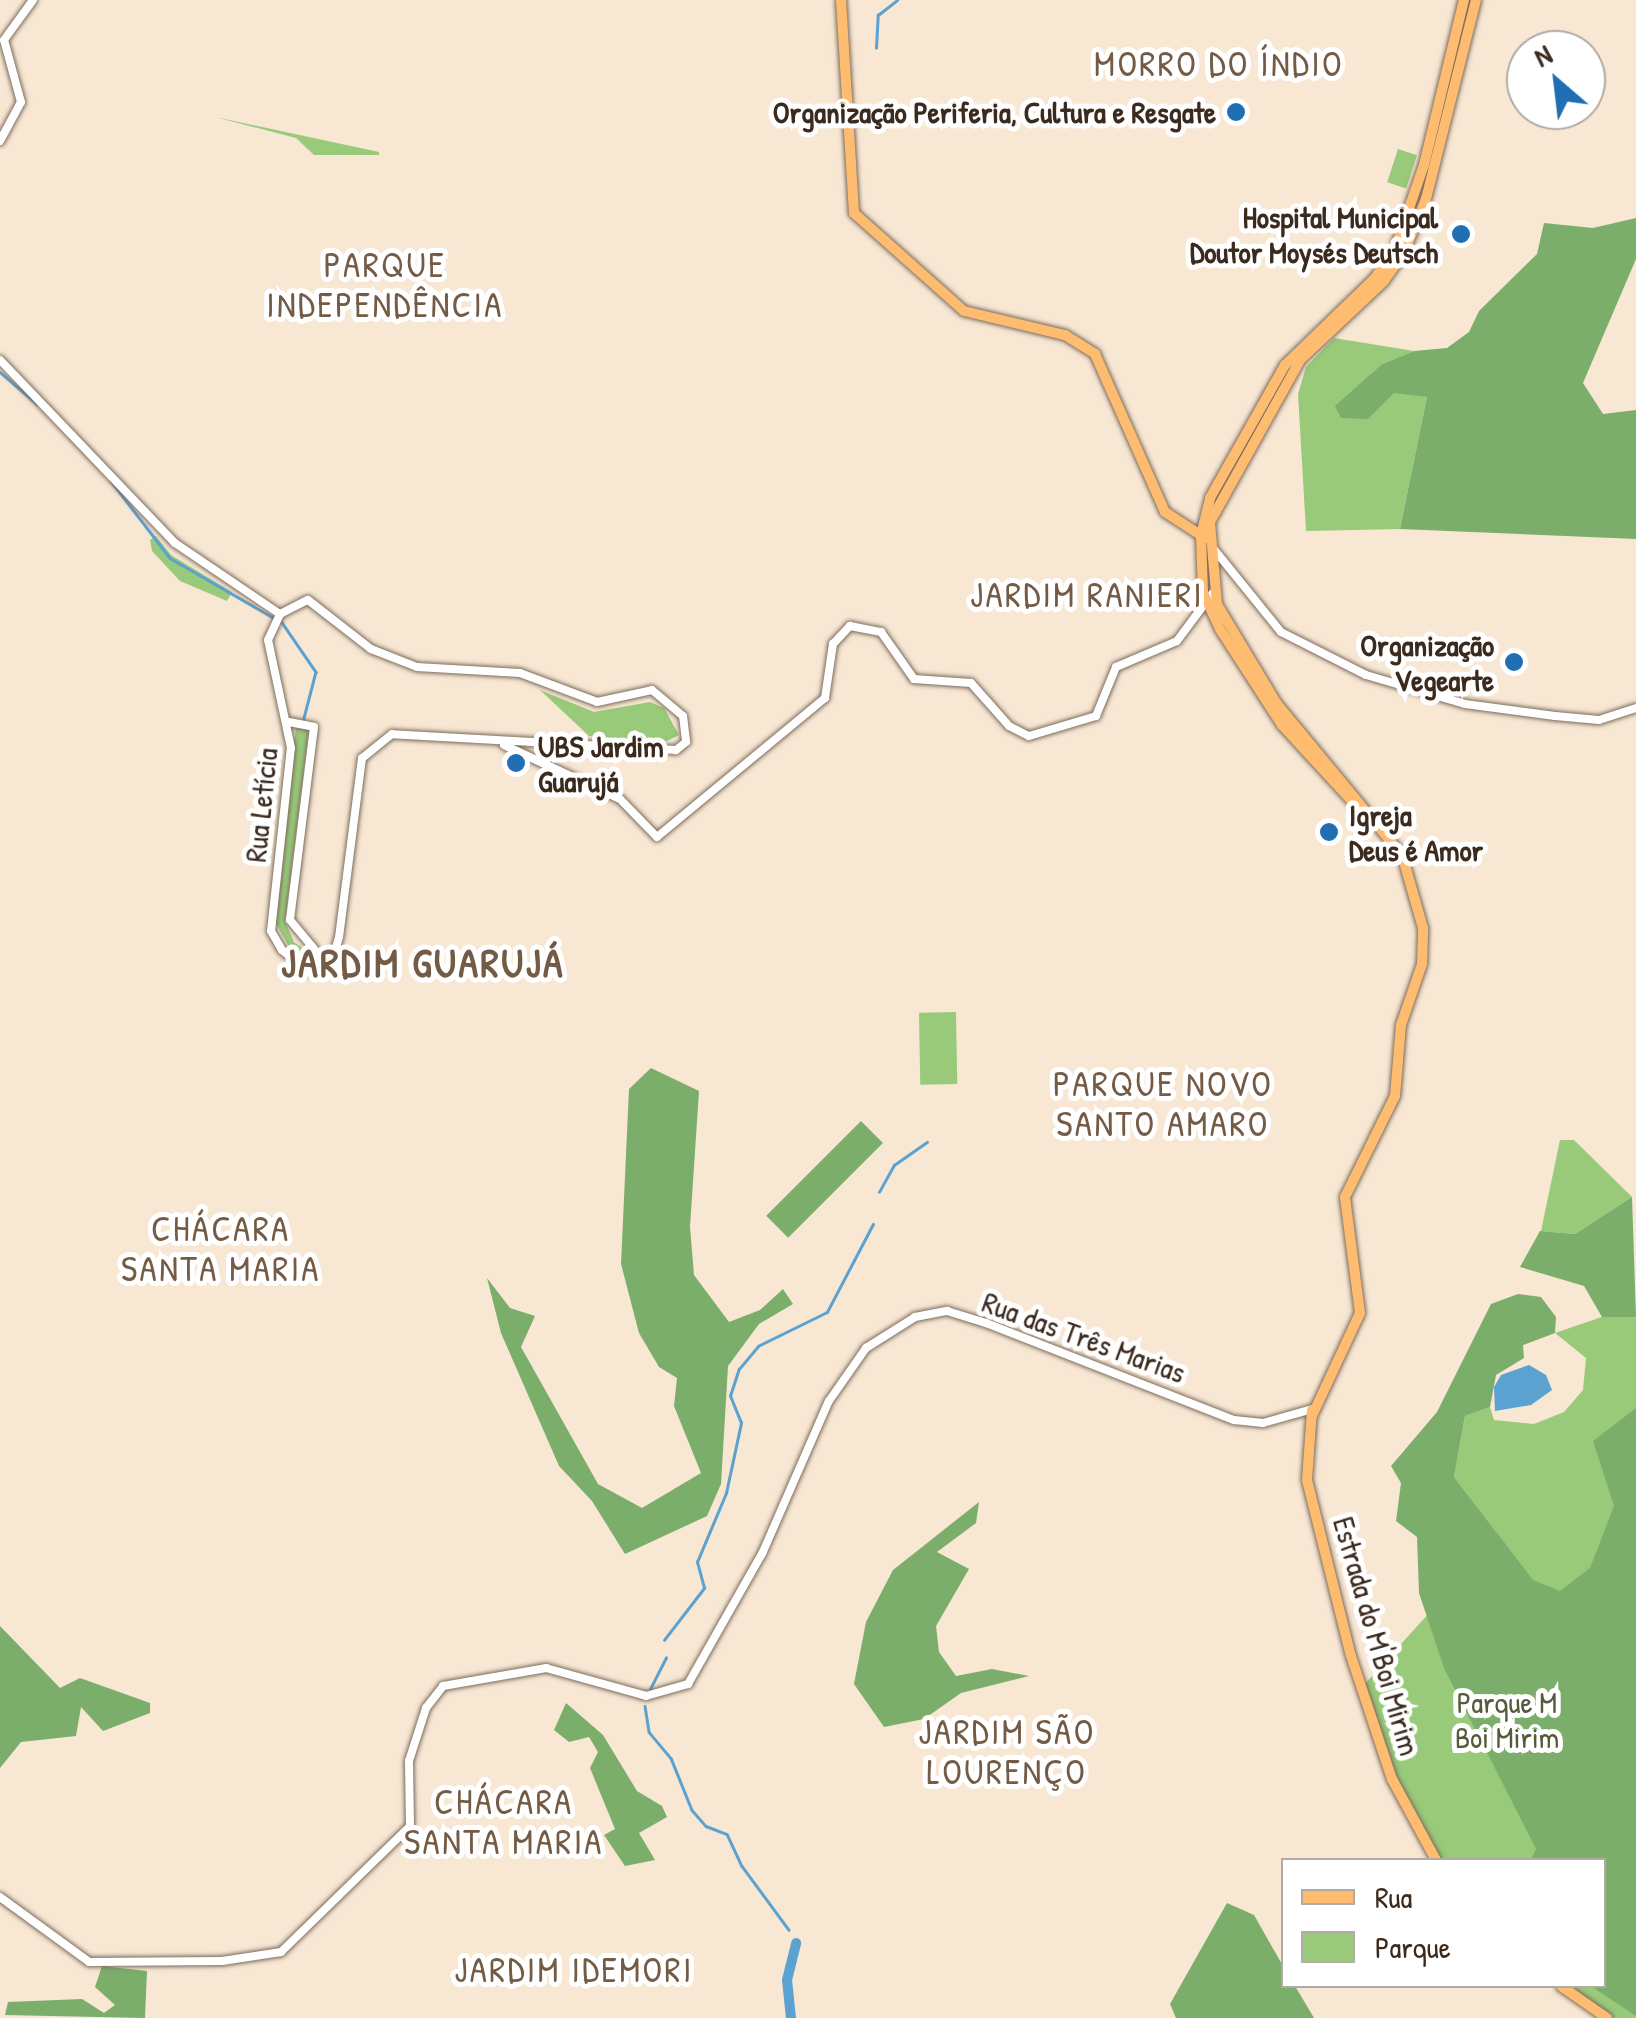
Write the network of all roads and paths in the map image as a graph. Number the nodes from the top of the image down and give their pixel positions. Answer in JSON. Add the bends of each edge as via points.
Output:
{"nodes":[{"id":1,"x":33,"y":0,"type":"edge"},
{"id":2,"x":841,"y":0,"type":"edge"},
{"id":3,"x":1464,"y":0,"type":"edge"},
{"id":4,"x":1476,"y":0,"type":"edge"},
{"id":5,"x":1437,"y":134,"type":"junction"},
{"id":6,"x":0,"y":140,"type":"edge"},
{"id":7,"x":1416,"y":192,"type":"junction"},
{"id":8,"x":1422,"y":208,"type":"junction"},
{"id":9,"x":0,"y":360,"type":"edge"},
{"id":10,"x":1201,"y":535,"type":"junction"},
{"id":11,"x":1210,"y":545,"type":"junction"},
{"id":12,"x":1208,"y":596,"type":"junction"},
{"id":13,"x":280,"y":614,"type":"junction"},
{"id":14,"x":1636,"y":708,"type":"edge"},
{"id":15,"x":289,"y":722,"type":"junction"},
{"id":16,"x":523,"y":749,"type":"junction"},
{"id":17,"x":330,"y":968,"type":"junction"},
{"id":18,"x":1312,"y":1413,"type":"junction"},
{"id":19,"x":1435,"y":1858,"type":"edge"},
{"id":20,"x":0,"y":1897,"type":"edge"},
{"id":21,"x":1564,"y":1988,"type":"edge"},
{"id":22,"x":1607,"y":2018,"type":"edge"}],
"edges":[{"from":1,"to":6,"type":"street","via":[[4,40],[21,102]]},
{"from":2,"to":10,"type":"main road","via":[[852,209],[964,311],[1065,335],[1095,354],[1165,512]]},
{"from":3,"to":5,"type":"main road","name":"Estrada do M'Boi Mirim"},
{"from":4,"to":5,"type":"main road","name":"Estrada do M'Boi Mirim"},
{"from":5,"to":7,"type":"main road","name":"Estrada do M'Boi Mirim"},
{"from":5,"to":8,"type":"main road","name":"Estrada do M'Boi Mirim"},
{"from":7,"to":8,"type":"main road","via":[[1415,204]]},
{"from":7,"to":10,"type":"main road","name":"Estrada do M'Boi Mirim","via":[[1384,268],[1286,366],[1210,498]]},
{"from":8,"to":11,"type":"main road","name":"Estrada do M'Boi Mirim","via":[[1391,272],[1293,370],[1212,514]]},
{"from":9,"to":13,"type":"street","via":[[174,543]]},
{"from":10,"to":11,"type":"main road"},
{"from":10,"to":12,"type":"main road","name":"Estrada do M'Boi Mirim"},
{"from":11,"to":12,"type":"main road","name":"Estrada do M'Boi Mirim"},
{"from":11,"to":14,"type":"street","via":[[1281,632],[1366,675],[1465,704],[1555,716],[1599,720]]},
{"from":12,"to":16,"type":"street","via":[[1172,644],[1116,668],[1096,716],[1029,736],[1009,726],[971,683],[914,678],[881,632],[850,626],[832,644],[825,698],[658,837],[620,799]]},
{"from":12,"to":18,"type":"main road","name":"Estrada do M'Boi Mirim","via":[[1277,704],[1402,855],[1424,946],[1401,1025],[1395,1096],[1344,1197],[1362,1298]]},
{"from":13,"to":15,"type":"street","name":"Rua Letícia","via":[[268,640]]},
{"from":13,"to":16,"type":"street","via":[[308,600],[371,649],[417,667],[520,673],[597,702],[652,690],[686,722],[686,742],[676,750]]},
{"from":15,"to":17,"type":"street","via":[[314,727],[289,910],[298,936]]},
{"from":15,"to":17,"type":"street","name":"Rua Letícia","via":[[292,748],[270,918],[274,942],[310,976]]},
{"from":16,"to":17,"type":"street","via":[[392,734],[362,758]]},
{"from":18,"to":19,"type":"main road","name":"Estrada do M'Boi Mirim","via":[[1307,1480],[1351,1656],[1392,1779]]},
{"from":18,"to":20,"type":"street","name":"Rua das Três Marias","via":[[1234,1420],[986,1323],[947,1311],[915,1317],[866,1348],[829,1401],[762,1554],[688,1684],[646,1696],[546,1668],[436,1691],[409,1761],[410,1826],[308,1930],[272,1957],[90,1962]]},
{"from":21,"to":22,"type":"main road"}]}
